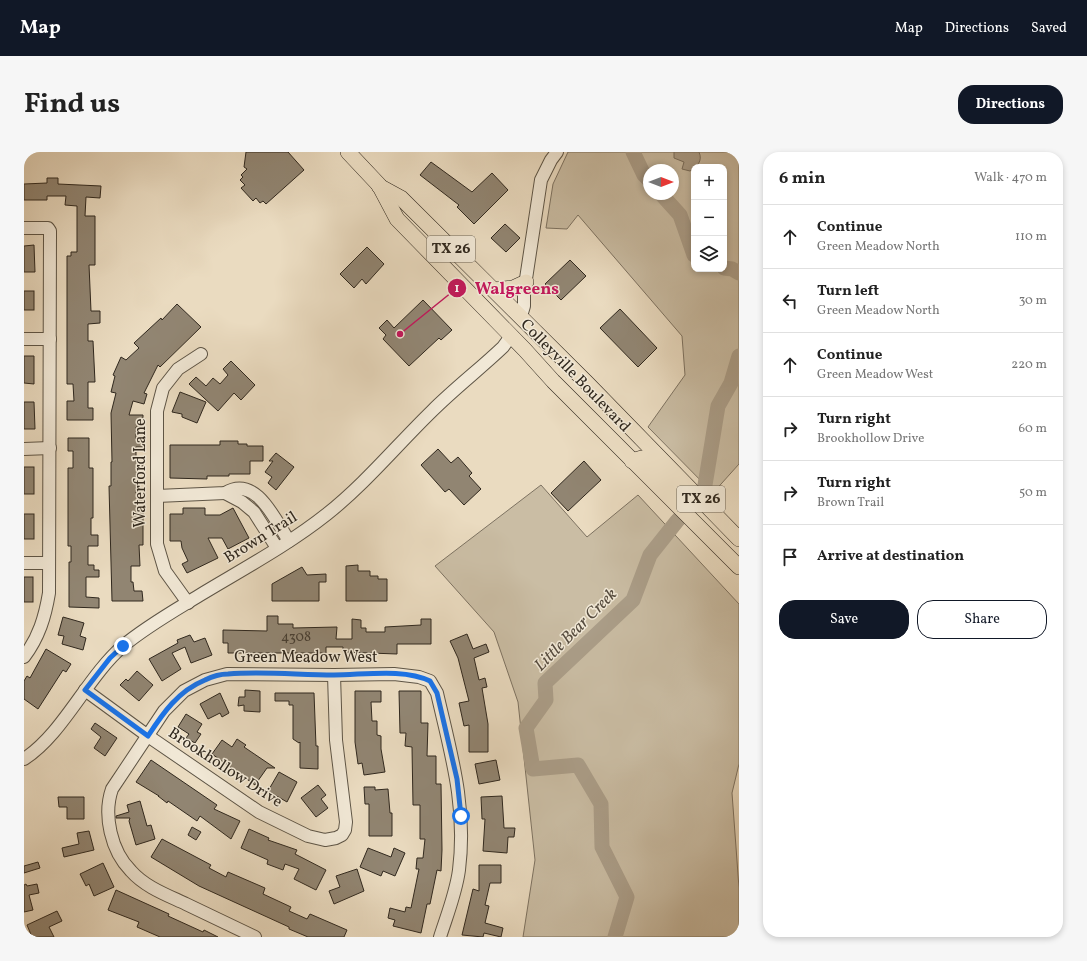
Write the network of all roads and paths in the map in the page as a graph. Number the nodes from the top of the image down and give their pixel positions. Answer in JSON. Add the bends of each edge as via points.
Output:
{"nodes":[{"id":1,"x":348,"y":152,"type":"edge"},
{"id":2,"x":557,"y":152,"type":"edge"},
{"id":3,"x":379,"y":186,"type":"junction"},
{"id":4,"x":24,"y":228,"type":"edge"},
{"id":5,"x":455,"y":252,"type":"junction"},
{"id":6,"x":442,"y":266,"type":"junction"},
{"id":7,"x":526,"y":282,"type":"junction"},
{"id":8,"x":494,"y":290,"type":"junction"},
{"id":9,"x":521,"y":316,"type":"junction"},
{"id":10,"x":511,"y":336,"type":"junction"},
{"id":11,"x":24,"y":339,"type":"edge"},
{"id":12,"x":50,"y":339,"type":"junction"},
{"id":13,"x":201,"y":354,"type":"dead end"},
{"id":14,"x":50,"y":448,"type":"junction"},
{"id":15,"x":24,"y":449,"type":"edge"},
{"id":16,"x":655,"y":467,"type":"junction"},
{"id":17,"x":225,"y":493,"type":"junction"},
{"id":18,"x":157,"y":496,"type":"junction"},
{"id":19,"x":289,"y":541,"type":"junction"},
{"id":20,"x":738,"y":544,"type":"edge"},
{"id":21,"x":276,"y":548,"type":"junction"},
{"id":22,"x":24,"y":563,"type":"edge"},
{"id":23,"x":49,"y":563,"type":"junction"},
{"id":24,"x":739,"y":567,"type":"edge"},
{"id":25,"x":188,"y":603,"type":"junction"},
{"id":26,"x":24,"y":657,"type":"edge"},
{"id":27,"x":334,"y":675,"type":"junction"},
{"id":28,"x":85,"y":690,"type":"junction"},
{"id":29,"x":148,"y":736,"type":"junction"},
{"id":30,"x":24,"y":759,"type":"edge"},
{"id":31,"x":254,"y":937,"type":"edge"},
{"id":32,"x":440,"y":937,"type":"edge"}],
"edges":[{"from":1,"to":3,"type":"main road","name":"Colleyville Boulevard","number":"TX 26"},
{"from":2,"to":7,"type":"street","via":[[541,180]]},
{"from":3,"to":5,"type":"main road","name":"Colleyville Boulevard","number":"TX 26","via":[[401,198]]},
{"from":3,"to":6,"type":"main road","name":"Colleyville Boulevard","number":"TX 26","via":[[397,219]]},
{"from":4,"to":12,"type":"street","via":[[46,228],[50,231]]},
{"from":5,"to":6,"type":"main road"},
{"from":5,"to":8,"type":"main road","name":"Colleyville Boulevard","number":"TX 26"},
{"from":6,"to":10,"type":"main road","name":"Colleyville Boulevard","number":"TX 26"},
{"from":7,"to":8,"type":"main road","via":[[513,288]]},
{"from":7,"to":9,"type":"street"},
{"from":8,"to":9,"type":"main road","name":"Colleyville Boulevard","number":"TX 26"},
{"from":9,"to":10,"type":"main road"},
{"from":9,"to":16,"type":"main road","name":"Colleyville Boulevard","number":"TX 26"},
{"from":10,"to":16,"type":"main road","name":"Colleyville Boulevard","number":"TX 26","via":[[632,460]]},
{"from":10,"to":19,"type":"street","name":"Brown Trail","via":[[503,347],[433,410],[348,496],[328,514]]},
{"from":11,"to":12,"type":"street"},
{"from":12,"to":14,"type":"street"},
{"from":13,"to":18,"type":"street","name":"Waterford Lane","via":[[178,369],[163,388],[156,412]]},
{"from":14,"to":15,"type":"street"},
{"from":14,"to":23,"type":"street"},
{"from":16,"to":20,"type":"main road","name":"Colleyville Boulevard","number":"TX 26"},
{"from":16,"to":24,"type":"main road","name":"Colleyville Boulevard","number":"TX 26","via":[[721,550]]},
{"from":17,"to":18,"type":"street"},
{"from":17,"to":19,"type":"street","via":[[233,488],[253,492],[266,505]]},
{"from":17,"to":21,"type":"street","via":[[254,512]]},
{"from":18,"to":25,"type":"street","name":"Waterford Lane","via":[[157,544],[165,571]]},
{"from":19,"to":21,"type":"street","name":"Brown Trail"},
{"from":21,"to":25,"type":"street","name":"Brown Trail"},
{"from":22,"to":23,"type":"street"},
{"from":23,"to":26,"type":"street","via":[[49,593],[44,618]]},
{"from":25,"to":28,"type":"street","name":"Brown Trail","via":[[123,646]]},
{"from":27,"to":29,"type":"street","name":"Green Meadow West","via":[[227,674],[205,680],[179,696],[164,711]]},
{"from":27,"to":29,"type":"street","name":"Brookhollow Drive","via":[[336,740],[346,811],[345,830],[336,838],[325,840],[308,836],[258,812]]},
{"from":27,"to":32,"type":"street","name":"Green Meadow West","via":[[394,674],[419,677],[430,681],[437,693],[457,779],[461,816],[459,865],[453,896]]},
{"from":28,"to":29,"type":"street","name":"Brookhollow Drive"},
{"from":28,"to":30,"type":"street","name":"Brown Trail","via":[[40,745]]},
{"from":29,"to":31,"type":"street","name":"Green Meadow West","via":[[112,789],[110,797],[110,826],[121,858],[131,872],[158,891]]}]}
